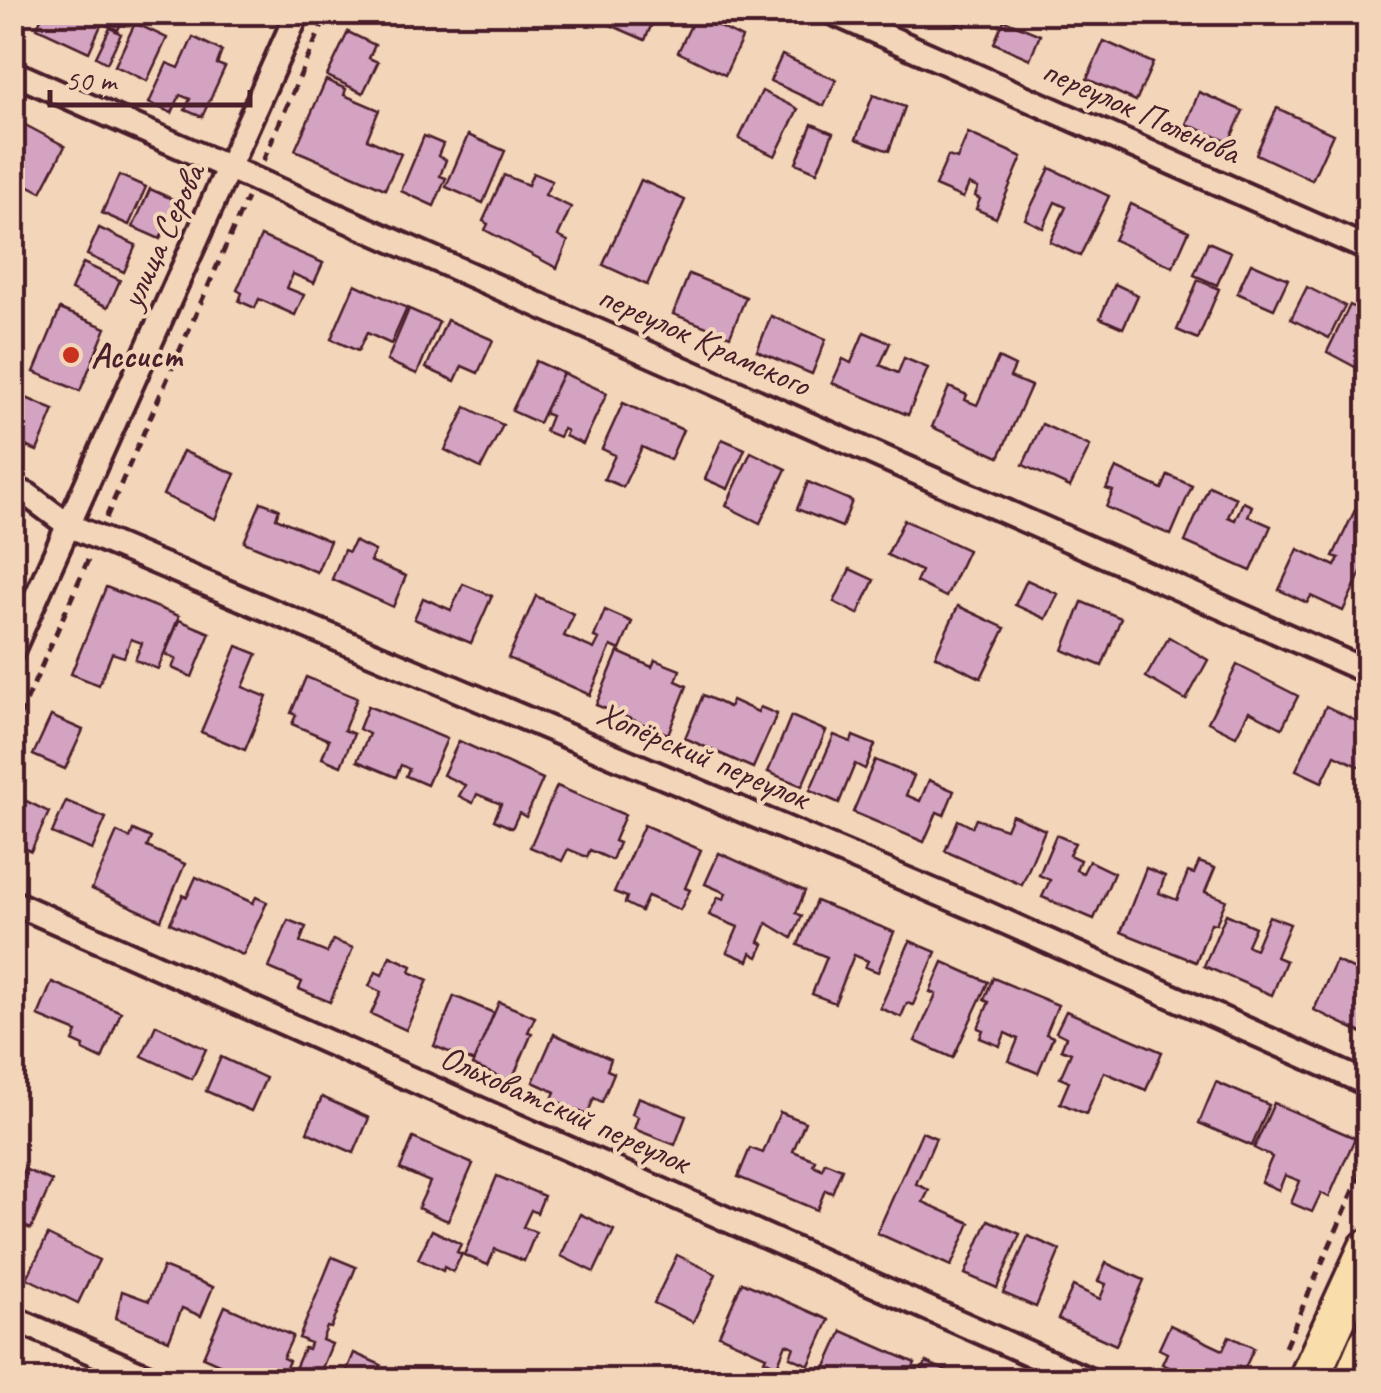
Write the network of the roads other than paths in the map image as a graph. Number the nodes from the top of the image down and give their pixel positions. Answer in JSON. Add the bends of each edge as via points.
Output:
{"nodes":[{"id":1,"x":298,"y":12,"type":"edge"},
{"id":2,"x":831,"y":12,"type":"edge"},
{"id":3,"x":12,"y":72,"type":"edge"},
{"id":4,"x":230,"y":171,"type":"junction"},
{"id":5,"x":1368,"y":249,"type":"edge"},
{"id":6,"x":12,"y":488,"type":"edge"},
{"id":7,"x":68,"y":525,"type":"junction"},
{"id":8,"x":12,"y":651,"type":"edge"},
{"id":9,"x":1368,"y":672,"type":"edge"},
{"id":10,"x":12,"y":902,"type":"edge"},
{"id":11,"x":1368,"y":1084,"type":"edge"},
{"id":12,"x":1368,"y":1249,"type":"edge"},
{"id":13,"x":12,"y":1318,"type":"edge"},
{"id":14,"x":1368,"y":1346,"type":"edge"},
{"id":15,"x":156,"y":1380,"type":"edge"},
{"id":16,"x":1090,"y":1380,"type":"edge"},
{"id":17,"x":1308,"y":1380,"type":"edge"},
{"id":18,"x":1353,"y":1380,"type":"edge"}],
"edges":[{"from":1,"to":4,"type":"street","name":"улица Серова"},
{"from":2,"to":5,"type":"street","name":"переулок Поленова"},
{"from":3,"to":4,"type":"street","name":"переулок Крамского"},
{"from":4,"to":7,"type":"street","name":"улица Серова"},
{"from":4,"to":9,"type":"street","name":"переулок Крамского"},
{"from":6,"to":7,"type":"street","name":"Хопёрский переулок"},
{"from":7,"to":8,"type":"street","name":"улица Серова"},
{"from":7,"to":11,"type":"street","name":"Хопёрский переулок","via":[[962,903]]},
{"from":10,"to":16,"type":"street","name":"Ольховатский переулок"},
{"from":12,"to":17,"type":"main road"},
{"from":13,"to":15,"type":"street"},
{"from":14,"to":18,"type":"main road"}]}
